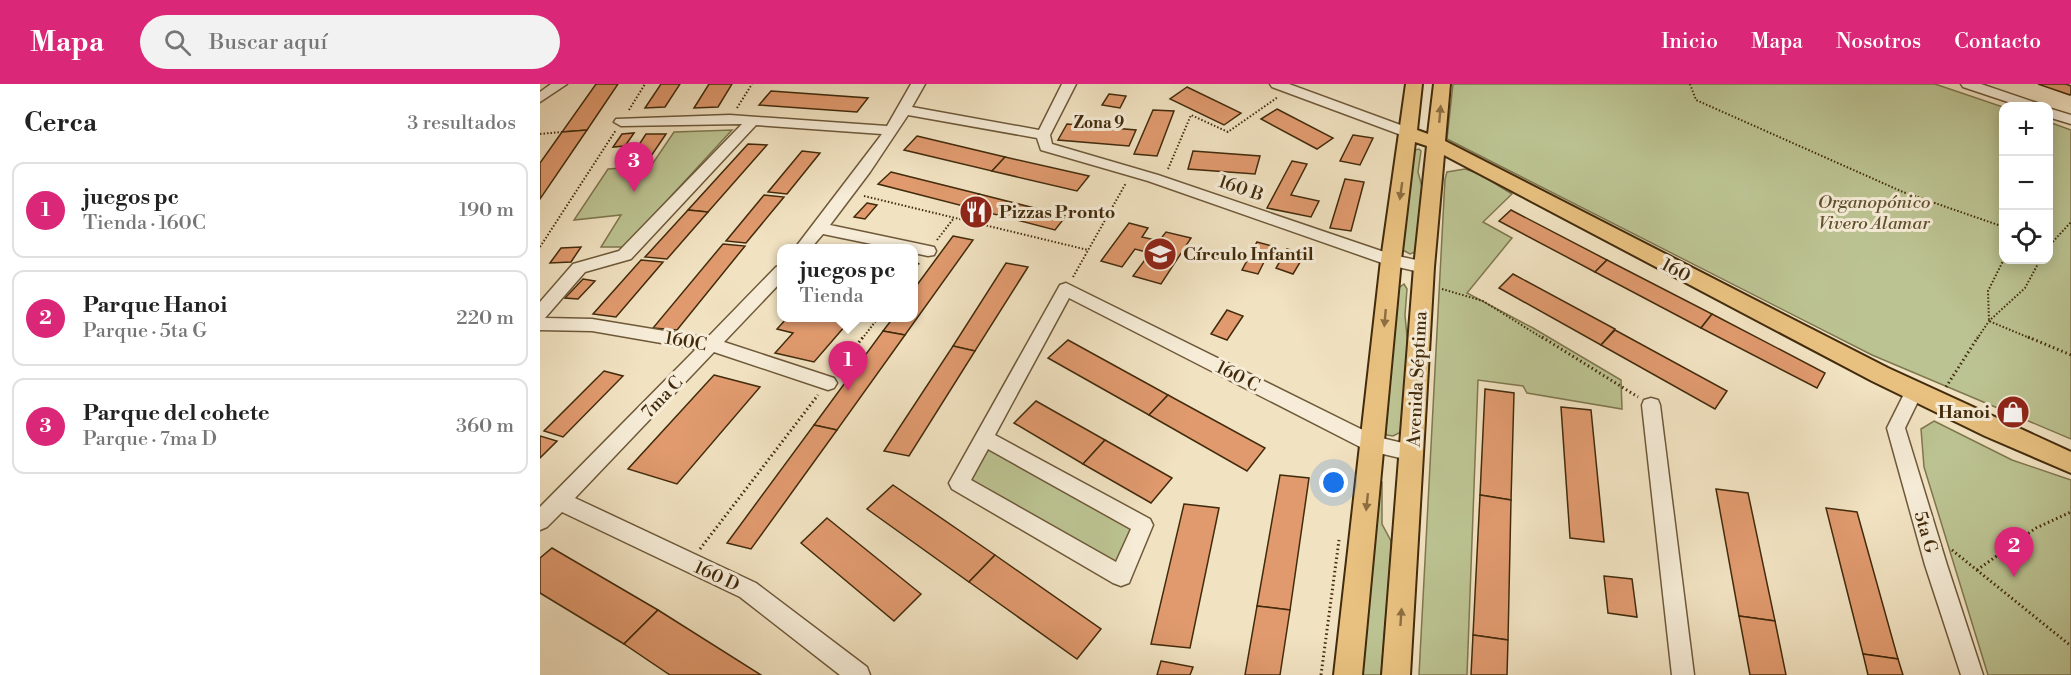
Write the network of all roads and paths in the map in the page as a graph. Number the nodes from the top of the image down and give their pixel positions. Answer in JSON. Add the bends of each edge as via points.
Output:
{"nodes":[{"id":1,"x":560,"y":84,"type":"edge"},
{"id":2,"x":645,"y":84,"type":"edge"},
{"id":3,"x":752,"y":84,"type":"edge"},
{"id":4,"x":918,"y":84,"type":"edge"},
{"id":5,"x":1069,"y":84,"type":"edge"},
{"id":6,"x":1414,"y":84,"type":"edge"},
{"id":7,"x":1442,"y":84,"type":"edge"},
{"id":8,"x":1690,"y":84,"type":"edge"},
{"id":9,"x":1968,"y":84,"type":"edge"},
{"id":10,"x":1283,"y":86,"type":"edge"},
{"id":11,"x":540,"y":98,"type":"edge"},
{"id":12,"x":2020,"y":102,"type":"edge"},
{"id":13,"x":905,"y":110,"type":"junction"},
{"id":14,"x":2053,"y":113,"type":"edge"},
{"id":15,"x":730,"y":119,"type":"junction"},
{"id":16,"x":2071,"y":120,"type":"edge"},
{"id":17,"x":752,"y":121,"type":"junction"},
{"id":18,"x":621,"y":122,"type":"junction"},
{"id":19,"x":891,"y":130,"type":"junction"},
{"id":20,"x":562,"y":132,"type":"dead end"},
{"id":21,"x":1409,"y":133,"type":"junction"},
{"id":22,"x":540,"y":134,"type":"edge"},
{"id":23,"x":1045,"y":141,"type":"junction"},
{"id":24,"x":1437,"y":144,"type":"junction"},
{"id":25,"x":1132,"y":171,"type":"junction"},
{"id":26,"x":1163,"y":182,"type":"junction"},
{"id":27,"x":847,"y":192,"type":"junction"},
{"id":28,"x":2071,"y":222,"type":"edge"},
{"id":29,"x":1999,"y":225,"type":"edge"},
{"id":30,"x":820,"y":228,"type":"junction"},
{"id":31,"x":2053,"y":242,"type":"edge"},
{"id":32,"x":807,"y":244,"type":"edge"},
{"id":33,"x":892,"y":244,"type":"edge"},
{"id":34,"x":540,"y":247,"type":"edge"},
{"id":35,"x":918,"y":250,"type":"edge"},
{"id":36,"x":1088,"y":250,"type":"junction"},
{"id":37,"x":928,"y":252,"type":"dead end"},
{"id":38,"x":1390,"y":260,"type":"junction"},
{"id":39,"x":2002,"y":264,"type":"edge"},
{"id":40,"x":2038,"y":264,"type":"edge"},
{"id":41,"x":777,"y":276,"type":"edge"},
{"id":42,"x":1423,"y":276,"type":"junction"},
{"id":43,"x":1066,"y":289,"type":"junction"},
{"id":44,"x":540,"y":313,"type":"edge"},
{"id":45,"x":1989,"y":321,"type":"junction"},
{"id":46,"x":875,"y":322,"type":"edge"},
{"id":47,"x":540,"y":324,"type":"edge"},
{"id":48,"x":712,"y":345,"type":"junction"},
{"id":49,"x":2071,"y":354,"type":"edge"},
{"id":50,"x":828,"y":383,"type":"junction"},
{"id":51,"x":1914,"y":391,"type":"junction"},
{"id":52,"x":1939,"y":404,"type":"junction"},
{"id":53,"x":1651,"y":405,"type":"joint"},
{"id":54,"x":984,"y":438,"type":"junction"},
{"id":55,"x":1373,"y":444,"type":"junction"},
{"id":56,"x":1413,"y":453,"type":"junction"},
{"id":57,"x":2071,"y":463,"type":"edge"},
{"id":58,"x":560,"y":501,"type":"junction"},
{"id":59,"x":2071,"y":512,"type":"edge"},
{"id":60,"x":540,"y":521,"type":"edge"},
{"id":61,"x":1951,"y":549,"type":"dead end"},
{"id":62,"x":689,"y":563,"type":"junction"},
{"id":63,"x":1977,"y":570,"type":"junction"},
{"id":64,"x":2071,"y":646,"type":"edge"},
{"id":65,"x":859,"y":675,"type":"edge"},
{"id":66,"x":1348,"y":675,"type":"edge"},
{"id":67,"x":1396,"y":675,"type":"edge"},
{"id":68,"x":1683,"y":675,"type":"edge"},
{"id":69,"x":1972,"y":675,"type":"edge"}],
"edges":[{"from":1,"to":11,"type":"street"},
{"from":2,"to":18,"type":"path"},
{"from":3,"to":15,"type":"path"},
{"from":4,"to":13,"type":"street"},
{"from":5,"to":23,"type":"street"},
{"from":6,"to":21,"type":"main road","name":"Avenida Séptima"},
{"from":24,"to":7,"type":"main road","name":"Avenida Séptima","one_way":true},
{"from":8,"to":29,"type":"path","via":[[1696,100],[1903,192]]},
{"from":9,"to":12,"type":"street"},
{"from":10,"to":21,"type":"street","name":"160"},
{"from":10,"to":26,"type":"path","via":[[1228,132],[1191,115]]},
{"from":13,"to":19,"type":"street"},
{"from":13,"to":23,"type":"street","name":"160 B"},
{"from":14,"to":16,"type":"street"},
{"from":15,"to":17,"type":"street"},
{"from":15,"to":18,"type":"street"},
{"from":17,"to":19,"type":"street"},
{"from":17,"to":44,"type":"street","via":[[625,255],[579,268]]},
{"from":18,"to":34,"type":"path"},
{"from":19,"to":27,"type":"street"},
{"from":20,"to":22,"type":"path"},
{"from":21,"to":24,"type":"main road","name":"160"},
{"from":21,"to":38,"type":"main road","name":"Avenida Séptima","one_way":true},
{"from":23,"to":25,"type":"street","name":"160 B"},
{"from":24,"to":42,"type":"main road","name":"Avenida Séptima"},
{"from":24,"to":51,"type":"main road","name":"160"},
{"from":25,"to":26,"type":"street","name":"160 B"},
{"from":25,"to":36,"type":"path"},
{"from":26,"to":38,"type":"street","name":"160 B"},
{"from":27,"to":30,"type":"street"},
{"from":27,"to":36,"type":"path"},
{"from":28,"to":31,"type":"path"},
{"from":30,"to":32,"type":"street"},
{"from":30,"to":33,"type":"street"},
{"from":35,"to":37,"type":"street"},
{"from":36,"to":43,"type":"path"},
{"from":38,"to":42,"type":"street","name":"160 B"},
{"from":38,"to":55,"type":"main road","name":"Avenida Séptima","one_way":true},
{"from":39,"to":45,"type":"path","via":[[1988,291]]},
{"from":40,"to":45,"type":"path","via":[[2025,288]]},
{"from":41,"to":48,"type":"street","name":"7ma C"},
{"from":42,"to":53,"type":"path","via":[[1483,301]]},
{"from":42,"to":56,"type":"main road","name":"Avenida Séptima"},
{"from":43,"to":54,"type":"street"},
{"from":43,"to":55,"type":"street","name":"160 C"},
{"from":45,"to":49,"type":"path"},
{"from":45,"to":52,"type":"path","via":[[1947,384]]},
{"from":46,"to":50,"type":"path"},
{"from":47,"to":48,"type":"street","name":"160C","via":[[592,325]]},
{"from":48,"to":50,"type":"street","name":"160C"},
{"from":48,"to":58,"type":"street","name":"7ma C"},
{"from":50,"to":62,"type":"path"},
{"from":51,"to":52,"type":"main road","name":"160"},
{"from":51,"to":69,"type":"street","name":"5ta G","via":[[1896,428]]},
{"from":52,"to":57,"type":"main road","name":"160"},
{"from":53,"to":68,"type":"street"},
{"from":54,"to":54,"type":"street","via":[[1143,525],[1121,576],[959,483]]},
{"from":55,"to":56,"type":"street","name":"160 C"},
{"from":55,"to":66,"type":"main road","name":"Avenida Séptima","one_way":true},
{"from":67,"to":56,"type":"main road","name":"Avenida Séptima","one_way":true},
{"from":58,"to":60,"type":"street","name":"7ma C"},
{"from":58,"to":62,"type":"street","name":"160 D"},
{"from":59,"to":63,"type":"path","via":[[2037,528]]},
{"from":61,"to":63,"type":"path"},
{"from":62,"to":65,"type":"street","name":"160 D","via":[[748,590]]},
{"from":63,"to":64,"type":"path"}]}
